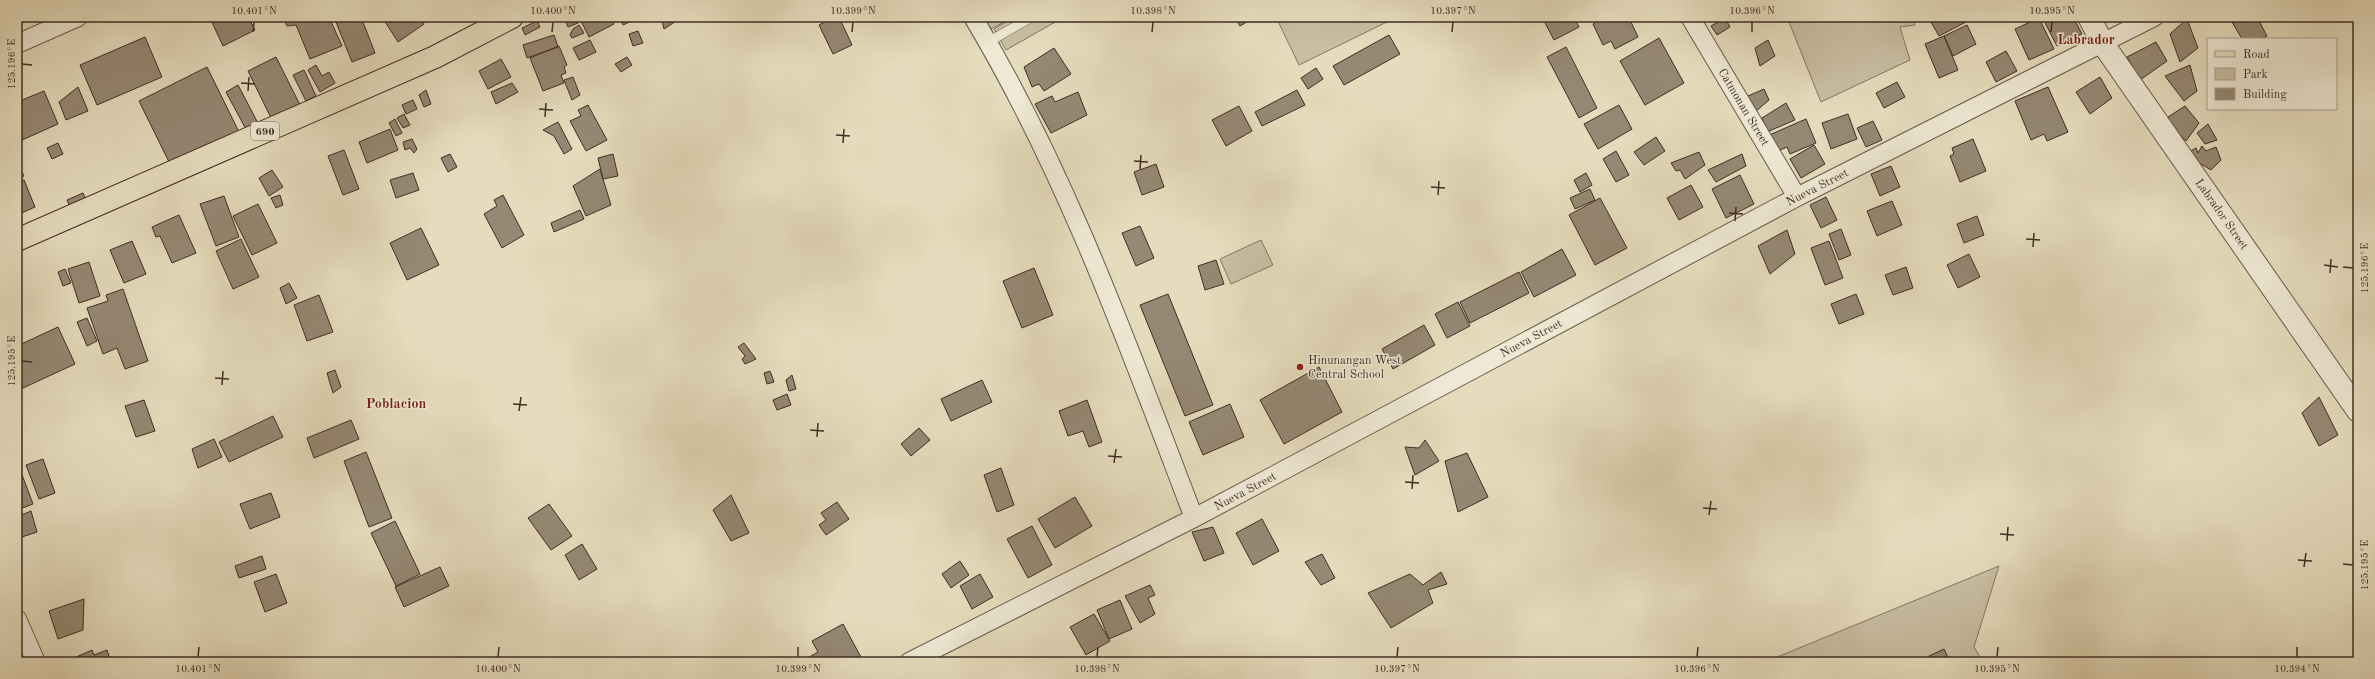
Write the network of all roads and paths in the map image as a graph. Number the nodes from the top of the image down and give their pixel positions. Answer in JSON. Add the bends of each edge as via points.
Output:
{"nodes":[{"id":1,"x":78,"y":17,"type":"edge"},
{"id":2,"x":512,"y":17,"type":"edge"},
{"id":3,"x":973,"y":17,"type":"edge"},
{"id":4,"x":1032,"y":17,"type":"edge"},
{"id":5,"x":1690,"y":17,"type":"edge"},
{"id":6,"x":2089,"y":17,"type":"edge"},
{"id":7,"x":2154,"y":17,"type":"edge"},
{"id":8,"x":988,"y":42,"type":"junction"},
{"id":9,"x":17,"y":44,"type":"edge"},
{"id":10,"x":2102,"y":44,"type":"junction"},
{"id":11,"x":1797,"y":197,"type":"junction"},
{"id":12,"x":17,"y":240,"type":"edge"},
{"id":13,"x":2358,"y":411,"type":"edge"},
{"id":14,"x":1194,"y":518,"type":"junction"},
{"id":15,"x":17,"y":619,"type":"edge"},
{"id":16,"x":36,"y":662,"type":"edge"},
{"id":17,"x":909,"y":662,"type":"edge"}],
"edges":[{"from":1,"to":9,"type":"street"},
{"from":2,"to":12,"type":"main road","number":"690","via":[[436,57]]},
{"from":3,"to":8,"type":"street"},
{"from":4,"to":8,"type":"lane"},
{"from":5,"to":11,"type":"street","name":"Catmonan Street"},
{"from":6,"to":10,"type":"street","name":"Labrador Street"},
{"from":7,"to":10,"type":"street","name":"Nueva Street"},
{"from":8,"to":14,"type":"street","via":[[1057,176],[1129,349]]},
{"from":10,"to":11,"type":"street","name":"Nueva Street"},
{"from":10,"to":13,"type":"street","name":"Labrador Street"},
{"from":11,"to":14,"type":"street","name":"Nueva Street"},
{"from":14,"to":17,"type":"street","name":"Nueva Street"},
{"from":15,"to":16,"type":"street"}]}
